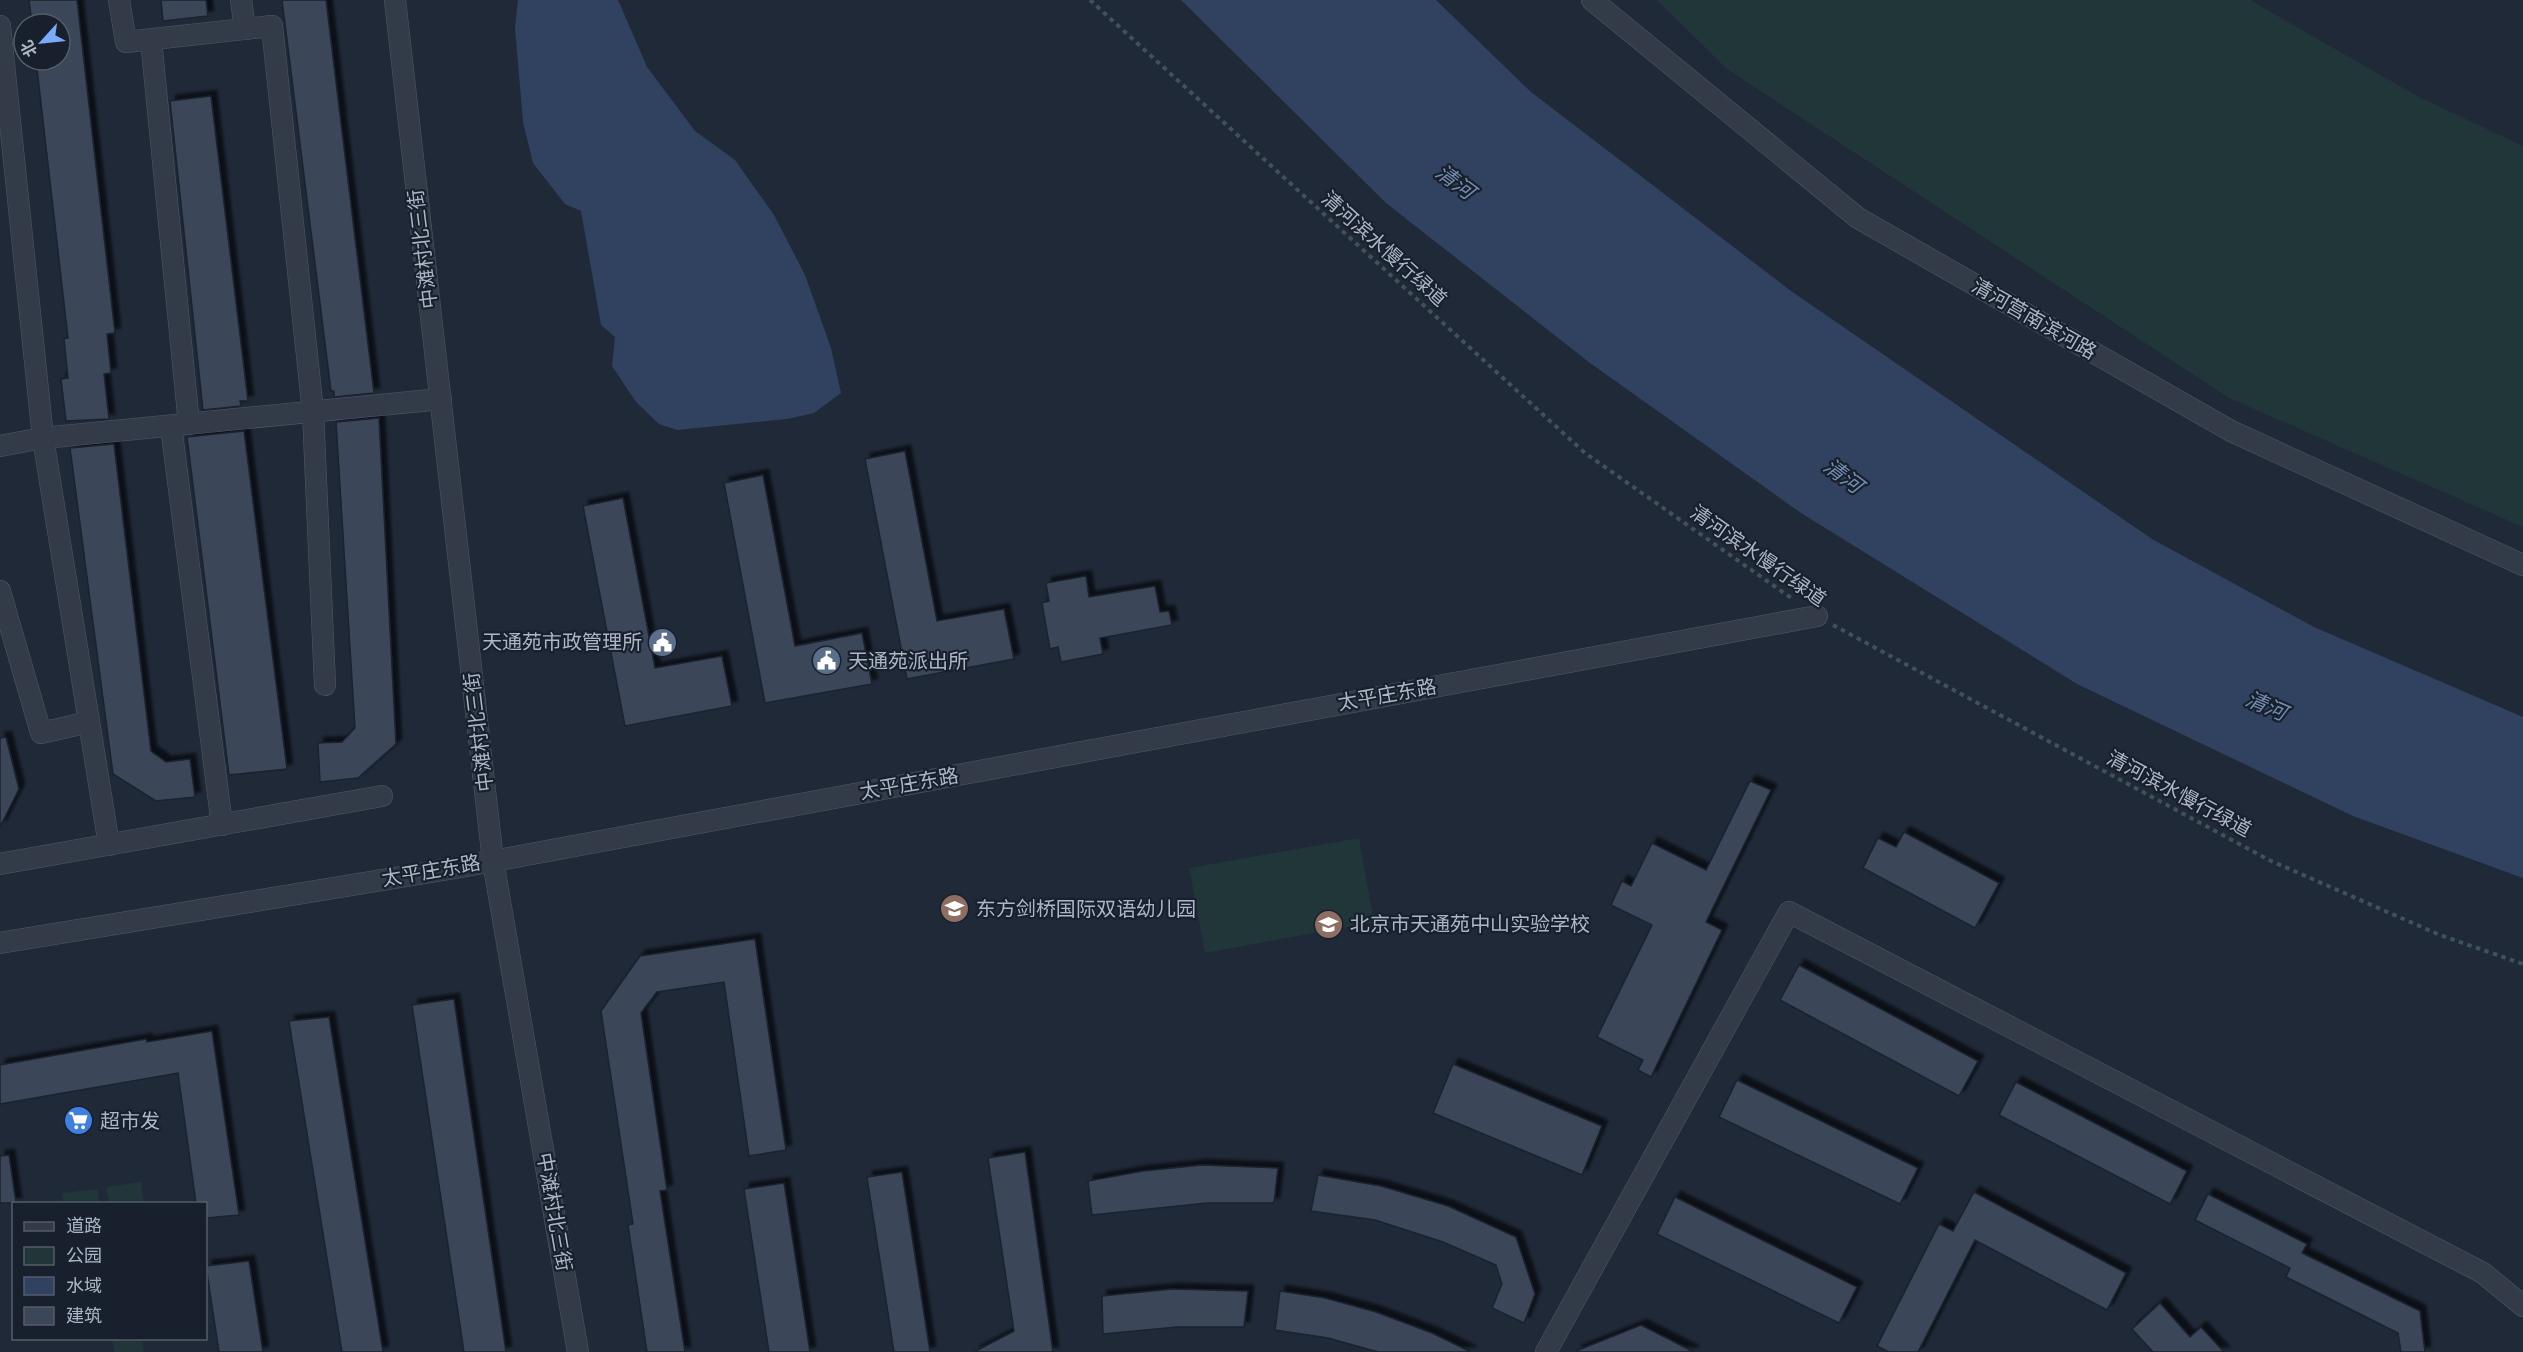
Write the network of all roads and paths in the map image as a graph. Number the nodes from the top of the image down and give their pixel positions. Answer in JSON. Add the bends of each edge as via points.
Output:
{"nodes":[{"id":1,"x":119,"y":0,"type":"edge"},
{"id":2,"x":241,"y":0,"type":"edge"},
{"id":3,"x":395,"y":0,"type":"edge"},
{"id":4,"x":1090,"y":0,"type":"edge"},
{"id":5,"x":1592,"y":0,"type":"edge"},
{"id":6,"x":0,"y":26,"type":"edge"},
{"id":7,"x":245,"y":29,"type":"junction"},
{"id":8,"x":151,"y":40,"type":"junction"},
{"id":9,"x":441,"y":399,"type":"junction"},
{"id":10,"x":313,"y":412,"type":"junction"},
{"id":11,"x":180,"y":425,"type":"junction"},
{"id":12,"x":43,"y":438,"type":"junction"},
{"id":13,"x":0,"y":446,"type":"edge"},
{"id":14,"x":2523,"y":565,"type":"edge"},
{"id":15,"x":0,"y":591,"type":"edge"},
{"id":16,"x":1817,"y":616,"type":"junction"},
{"id":17,"x":326,"y":685,"type":"dead end"},
{"id":18,"x":89,"y":722,"type":"junction"},
{"id":19,"x":382,"y":796,"type":"dead end"},
{"id":20,"x":222,"y":825,"type":"junction"},
{"id":21,"x":109,"y":845,"type":"junction"},
{"id":22,"x":493,"y":861,"type":"junction"},
{"id":23,"x":0,"y":864,"type":"edge"},
{"id":24,"x":0,"y":944,"type":"edge"},
{"id":25,"x":2523,"y":963,"type":"edge"},
{"id":26,"x":2523,"y":1306,"type":"edge"},
{"id":27,"x":578,"y":1352,"type":"edge"},
{"id":28,"x":1546,"y":1352,"type":"edge"}],
"edges":[{"from":1,"to":8,"type":"street","via":[[126,42]]},
{"from":2,"to":7,"type":"street"},
{"from":3,"to":9,"type":"street","name":"中滩村北三街"},
{"from":4,"to":16,"type":"path","name":"清河滨水慢行绿道","via":[[1584,453]]},
{"from":5,"to":14,"type":"street","name":"清河营南滨河路","via":[[1858,219],[2231,431]]},
{"from":6,"to":12,"type":"street"},
{"from":7,"to":8,"type":"street"},
{"from":7,"to":10,"type":"street","via":[[272,26]]},
{"from":8,"to":11,"type":"street"},
{"from":9,"to":10,"type":"street"},
{"from":9,"to":22,"type":"street","name":"中滩村北三街"},
{"from":10,"to":11,"type":"street"},
{"from":10,"to":17,"type":"street"},
{"from":11,"to":12,"type":"street"},
{"from":11,"to":20,"type":"street"},
{"from":12,"to":13,"type":"street"},
{"from":12,"to":18,"type":"street"},
{"from":15,"to":18,"type":"street","via":[[41,733]]},
{"from":16,"to":22,"type":"street","name":"太平庄东路"},
{"from":16,"to":25,"type":"path","name":"清河滨水慢行绿道","via":[[2269,860],[2440,935]]},
{"from":18,"to":21,"type":"street"},
{"from":19,"to":20,"type":"street"},
{"from":20,"to":21,"type":"street"},
{"from":21,"to":23,"type":"street"},
{"from":22,"to":24,"type":"street","name":"太平庄东路"},
{"from":22,"to":27,"type":"street","name":"中滩村北三街"},
{"from":26,"to":28,"type":"street","via":[[2483,1274],[1789,912]]}]}
